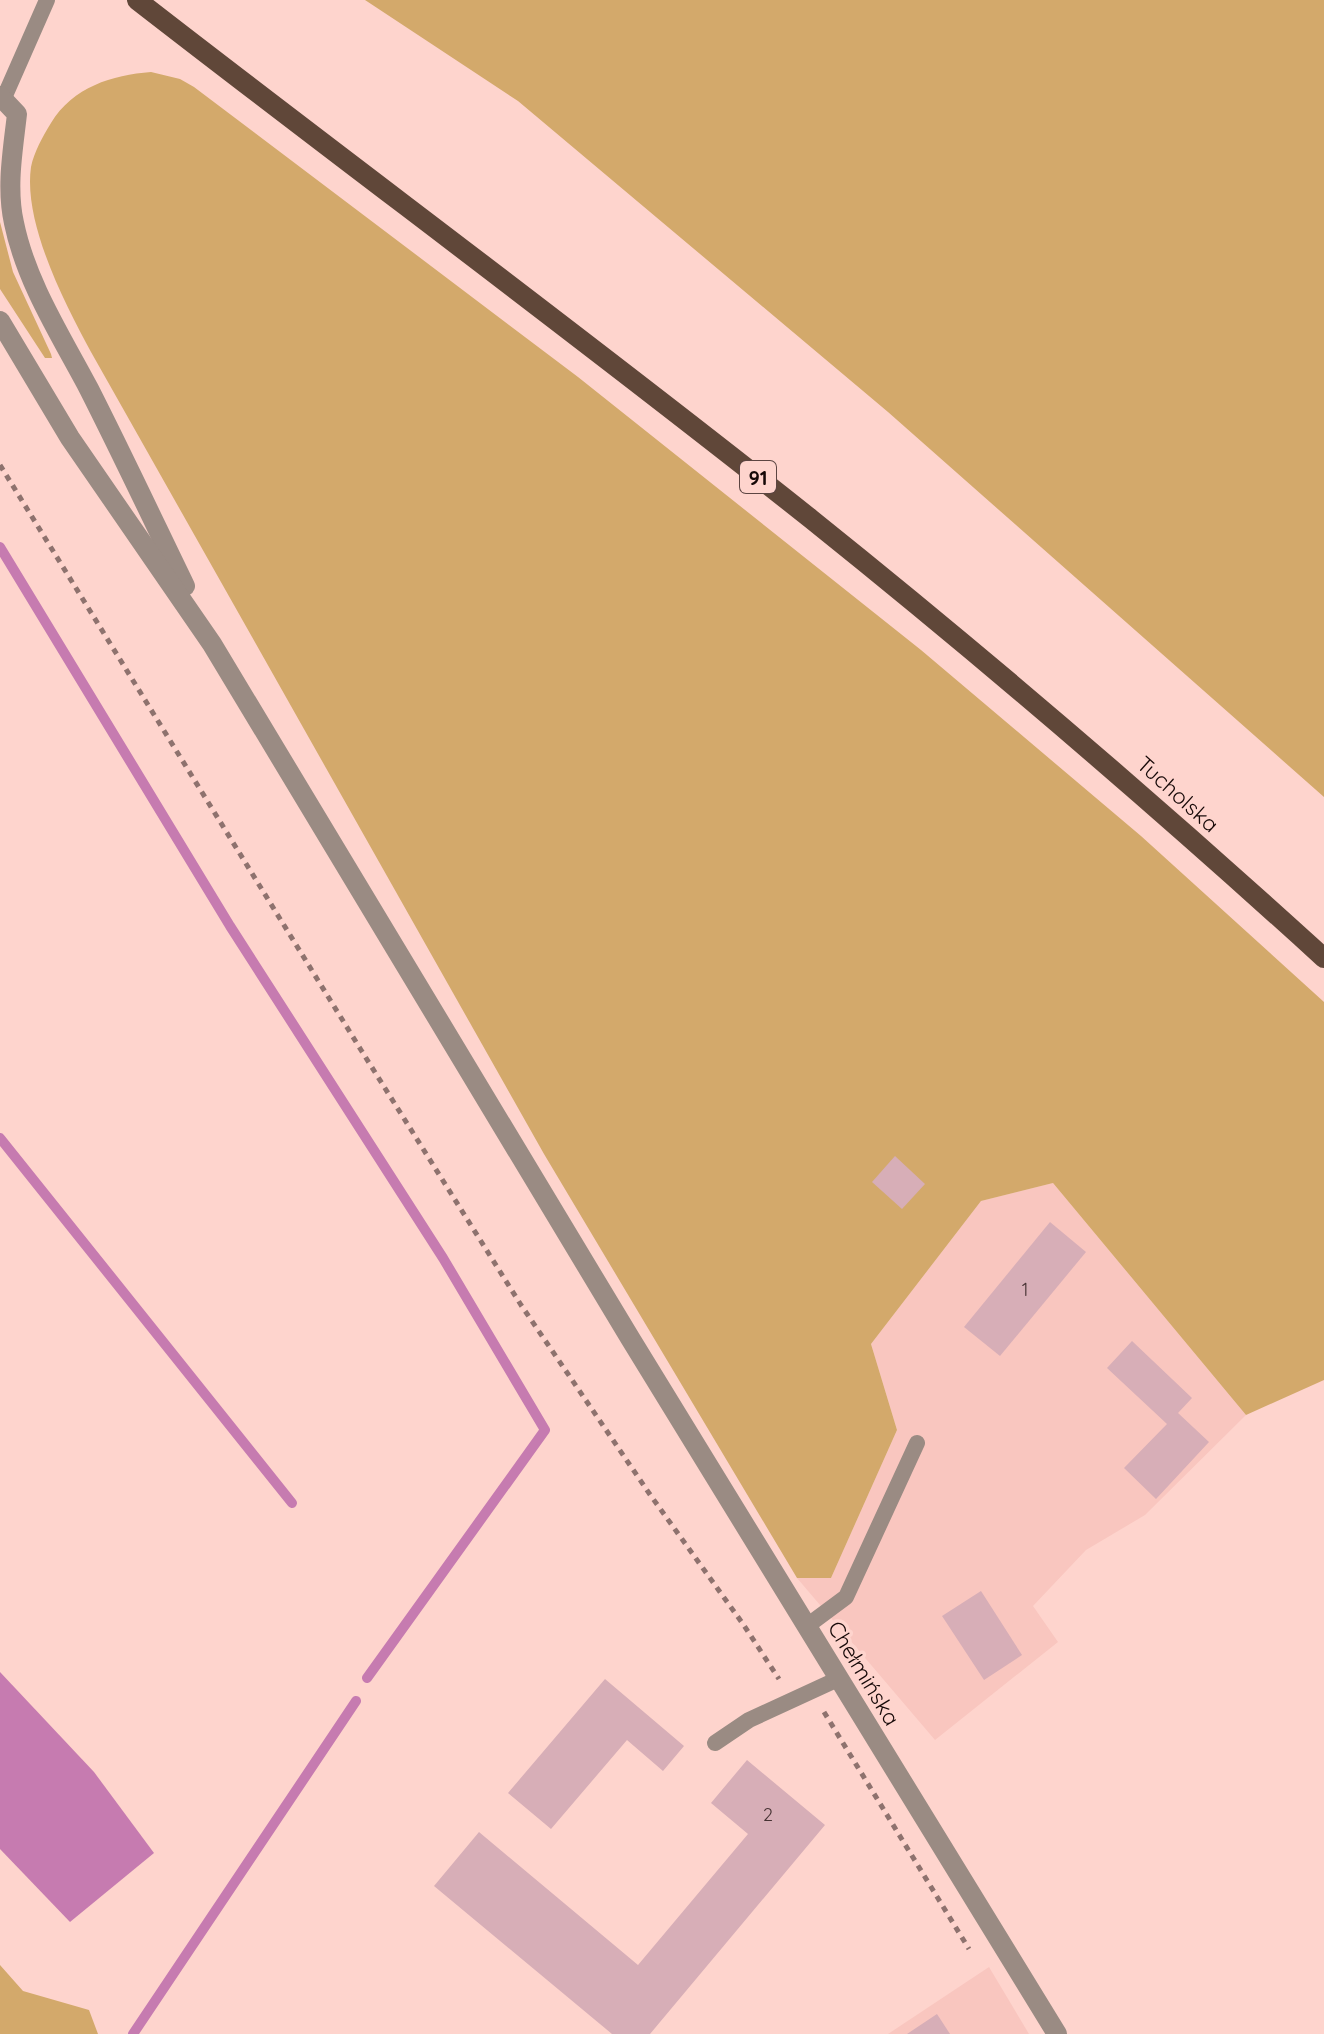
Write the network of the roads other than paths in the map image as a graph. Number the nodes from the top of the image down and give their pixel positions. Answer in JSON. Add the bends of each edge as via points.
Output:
{"nodes":[{"id":1,"x":47,"y":0,"type":"edge"},
{"id":2,"x":137,"y":0,"type":"edge"},
{"id":3,"x":2,"y":98,"type":"edge"},
{"id":4,"x":0,"y":321,"type":"edge"},
{"id":5,"x":212,"y":644,"type":"junction"},
{"id":6,"x":1324,"y":958,"type":"edge"},
{"id":7,"x":917,"y":1443,"type":"dead end"},
{"id":8,"x":807,"y":1626,"type":"junction"},
{"id":9,"x":838,"y":1679,"type":"junction"},
{"id":10,"x":715,"y":1743,"type":"dead end"},
{"id":11,"x":1057,"y":2034,"type":"edge"}],
"edges":[{"from":1,"to":3,"type":"lane"},
{"from":2,"to":6,"type":"main road","name":"Tucholska","number":"91","via":[[848,549],[1147,798]]},
{"from":3,"to":5,"type":"street","via":[[17,114],[10,196],[21,248]]},
{"from":4,"to":5,"type":"street","via":[[70,438]]},
{"from":5,"to":8,"type":"street","name":"Chełmińska"},
{"from":7,"to":8,"type":"lane","via":[[846,1597]]},
{"from":8,"to":9,"type":"street","name":"Chełmińska"},
{"from":9,"to":10,"type":"lane","via":[[749,1720]]},
{"from":9,"to":11,"type":"street","name":"Chełmińska"}]}
